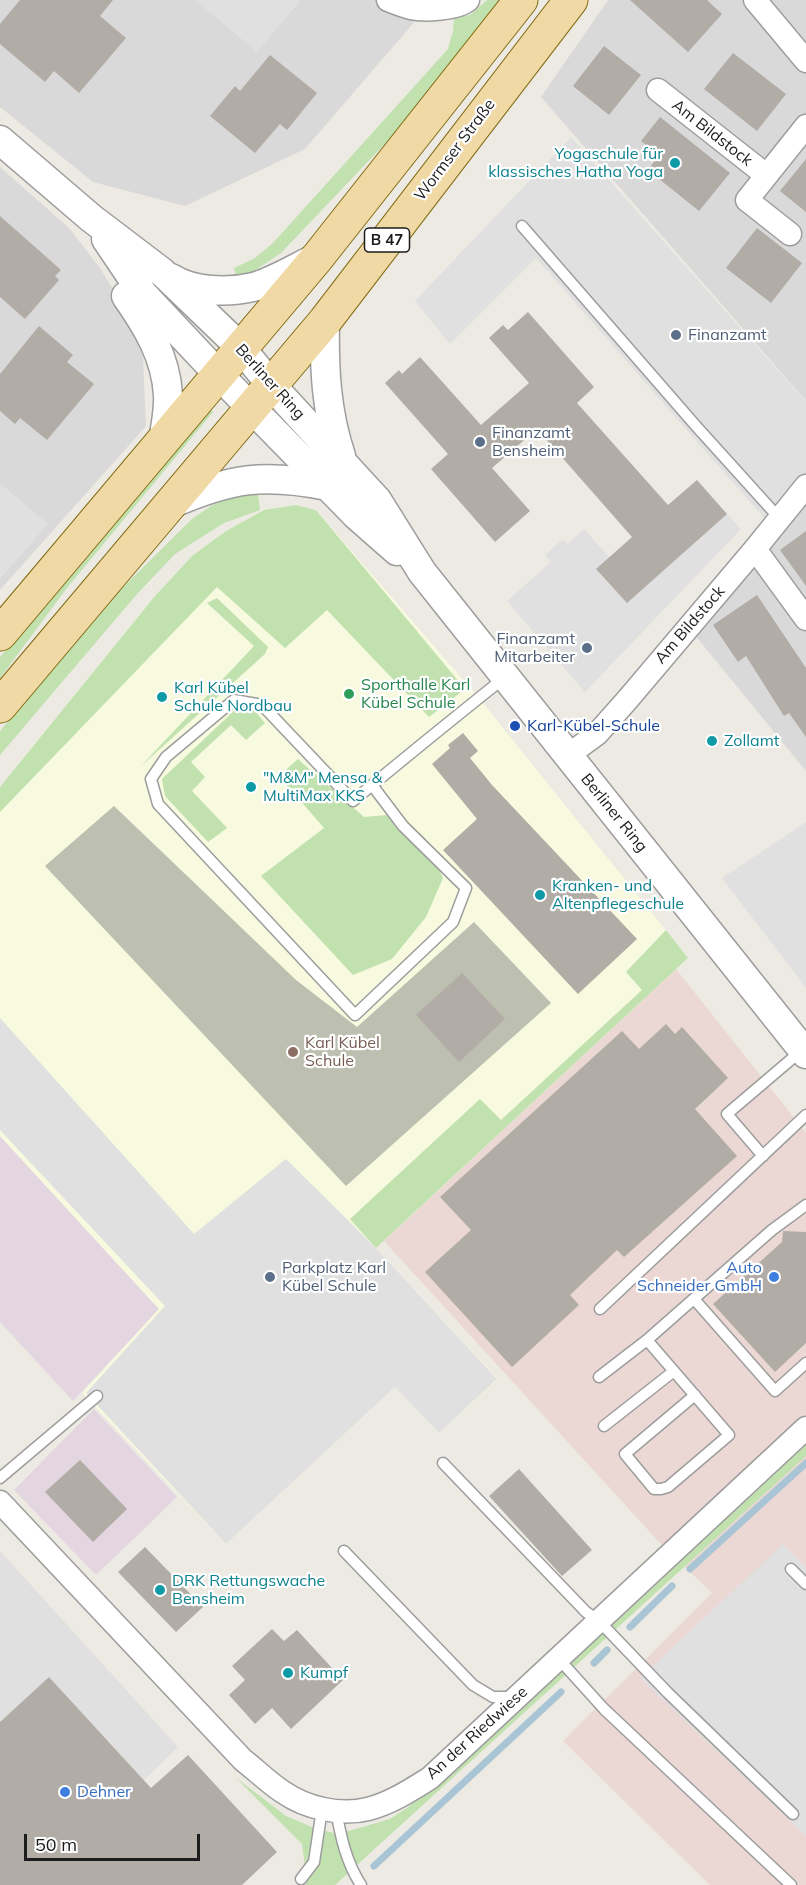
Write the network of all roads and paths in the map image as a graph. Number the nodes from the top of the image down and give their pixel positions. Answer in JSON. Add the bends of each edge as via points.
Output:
{"nodes":[{"id":1,"x":388,"y":0,"type":"edge"},
{"id":2,"x":468,"y":0,"type":"edge"},
{"id":3,"x":521,"y":0,"type":"edge"},
{"id":4,"x":571,"y":0,"type":"edge"},
{"id":5,"x":755,"y":0,"type":"edge"},
{"id":6,"x":806,"y":62,"type":"edge"},
{"id":7,"x":658,"y":90,"type":"dead end"},
{"id":8,"x":806,"y":126,"type":"edge"},
{"id":9,"x":0,"y":140,"type":"edge"},
{"id":10,"x":766,"y":175,"type":"junction"},
{"id":11,"x":91,"y":218,"type":"junction"},
{"id":12,"x":522,"y":226,"type":"dead end"},
{"id":13,"x":790,"y":234,"type":"dead end"},
{"id":14,"x":317,"y":258,"type":"junction"},
{"id":15,"x":162,"y":272,"type":"junction"},
{"id":16,"x":325,"y":321,"type":"junction"},
{"id":17,"x":241,"y":348,"type":"junction"},
{"id":18,"x":219,"y":375,"type":"junction"},
{"id":19,"x":262,"y":397,"type":"junction"},
{"id":20,"x":163,"y":442,"type":"junction"},
{"id":21,"x":343,"y":461,"type":"junction"},
{"id":22,"x":328,"y":486,"type":"junction"},
{"id":23,"x":806,"y":486,"type":"edge"},
{"id":24,"x":171,"y":504,"type":"junction"},
{"id":25,"x":780,"y":519,"type":"junction"},
{"id":26,"x":755,"y":549,"type":"junction"},
{"id":27,"x":422,"y":572,"type":"junction"},
{"id":28,"x":806,"y":619,"type":"edge"},
{"id":29,"x":0,"y":634,"type":"edge"},
{"id":30,"x":505,"y":678,"type":"junction"},
{"id":31,"x":0,"y":706,"type":"edge"},
{"id":32,"x":567,"y":756,"type":"junction"},
{"id":33,"x":372,"y":785,"type":"junction"},
{"id":34,"x":804,"y":1052,"type":"edge"},
{"id":35,"x":806,"y":1115,"type":"edge"},
{"id":36,"x":763,"y":1156,"type":"junction"},
{"id":37,"x":806,"y":1205,"type":"edge"},
{"id":38,"x":694,"y":1299,"type":"junction"},
{"id":39,"x":600,"y":1309,"type":"dead end"},
{"id":40,"x":647,"y":1340,"type":"junction"},
{"id":41,"x":806,"y":1362,"type":"edge"},
{"id":42,"x":674,"y":1371,"type":"junction"},
{"id":43,"x":599,"y":1377,"type":"dead end"},
{"id":44,"x":695,"y":1395,"type":"junction"},
{"id":45,"x":97,"y":1396,"type":"dead end"},
{"id":46,"x":604,"y":1426,"type":"dead end"},
{"id":47,"x":806,"y":1428,"type":"edge"},
{"id":48,"x":442,"y":1463,"type":"dead end"},
{"id":49,"x":0,"y":1478,"type":"edge"},
{"id":50,"x":0,"y":1502,"type":"edge"},
{"id":51,"x":344,"y":1551,"type":"dead end"},
{"id":52,"x":791,"y":1569,"type":"dead end"},
{"id":53,"x":806,"y":1584,"type":"edge"},
{"id":54,"x":598,"y":1620,"type":"junction"},
{"id":55,"x":558,"y":1658,"type":"junction"},
{"id":56,"x":516,"y":1697,"type":"junction"},
{"id":57,"x":329,"y":1810,"type":"junction"},
{"id":58,"x":792,"y":1814,"type":"dead end"},
{"id":59,"x":301,"y":1879,"type":"dead end"},
{"id":60,"x":361,"y":1885,"type":"edge"},
{"id":61,"x":791,"y":1885,"type":"edge"}],
"edges":[{"from":1,"to":2,"type":"street","via":[[413,9],[440,9]]},
{"from":3,"to":14,"type":"main road","number":"B 47"},
{"from":4,"to":16,"type":"main road","name":"Wormser Straße","number":"B 47"},
{"from":5,"to":6,"type":"street"},
{"from":7,"to":10,"type":"street","name":"Am Bildstock"},
{"from":8,"to":10,"type":"street","name":"Am Bildstock"},
{"from":9,"to":11,"type":"street","name":"Berliner Ring"},
{"from":10,"to":13,"type":"street","name":"Am Bildstock","via":[[747,200]]},
{"from":11,"to":15,"type":"street","name":"Berliner Ring"},
{"from":11,"to":18,"type":"street","name":"Berliner Ring","via":[[143,294]]},
{"from":11,"to":20,"type":"street","via":[[106,266],[158,349],[168,396]]},
{"from":12,"to":25,"type":"lane"},
{"from":14,"to":15,"type":"street","via":[[254,287],[227,291],[180,284]]},
{"from":14,"to":17,"type":"main road","number":"B 47"},
{"from":15,"to":17,"type":"street","name":"Berliner Ring"},
{"from":16,"to":19,"type":"main road","name":"Wormser Straße","number":"B 47"},
{"from":16,"to":21,"type":"street","via":[[327,399]]},
{"from":17,"to":18,"type":"main road","number":"B 47"},
{"from":17,"to":19,"type":"street","name":"Berliner Ring"},
{"from":18,"to":19,"type":"street","name":"Berliner Ring"},
{"from":18,"to":20,"type":"main road","number":"B 47"},
{"from":19,"to":21,"type":"street","name":"Berliner Ring"},
{"from":19,"to":22,"type":"street","name":"Berliner Ring"},
{"from":19,"to":24,"type":"main road","number":"B 47"},
{"from":20,"to":29,"type":"main road","number":"B 47"},
{"from":21,"to":27,"type":"street","name":"Berliner Ring","via":[[376,500]]},
{"from":22,"to":24,"type":"street","via":[[267,478],[236,481]]},
{"from":22,"to":27,"type":"street","name":"Berliner Ring"},
{"from":23,"to":25,"type":"street","name":"Am Bildstock"},
{"from":24,"to":31,"type":"main road","number":"B 47"},
{"from":25,"to":26,"type":"street","name":"Am Bildstock"},
{"from":26,"to":28,"type":"street"},
{"from":26,"to":32,"type":"street","name":"Am Bildstock","via":[[597,734]]},
{"from":27,"to":30,"type":"street","name":"Berliner Ring"},
{"from":30,"to":32,"type":"street","name":"Berliner Ring"},
{"from":30,"to":33,"type":"lane"},
{"from":32,"to":34,"type":"street","name":"Berliner Ring"},
{"from":33,"to":33,"type":"lane","via":[[353,801],[262,705],[243,700],[234,700],[166,757],[151,779],[158,804],[355,1015],[453,922],[466,888],[404,826]]},
{"from":34,"to":36,"type":"lane","via":[[727,1114]]},
{"from":35,"to":36,"type":"lane"},
{"from":36,"to":39,"type":"lane"},
{"from":37,"to":38,"type":"lane"},
{"from":38,"to":40,"type":"lane"},
{"from":38,"to":41,"type":"lane","via":[[775,1391]]},
{"from":40,"to":42,"type":"lane"},
{"from":40,"to":43,"type":"lane"},
{"from":42,"to":44,"type":"lane"},
{"from":42,"to":46,"type":"lane"},
{"from":44,"to":44,"type":"lane","via":[[729,1435],[668,1487],[654,1489],[625,1454]]},
{"from":45,"to":49,"type":"lane"},
{"from":47,"to":54,"type":"street","name":"An der Riedwiese"},
{"from":48,"to":54,"type":"lane"},
{"from":50,"to":57,"type":"street","name":"An der Riedwiese","via":[[243,1760],[283,1792],[302,1803]]},
{"from":51,"to":56,"type":"lane","via":[[473,1685],[493,1697]]},
{"from":52,"to":53,"type":"lane"},
{"from":54,"to":55,"type":"street","name":"An der Riedwiese"},
{"from":54,"to":58,"type":"lane"},
{"from":55,"to":56,"type":"street","name":"An der Riedwiese"},
{"from":55,"to":61,"type":"lane","via":[[604,1709]]},
{"from":56,"to":57,"type":"street","name":"An der Riedwiese","via":[[430,1778],[367,1809]]},
{"from":57,"to":59,"type":"lane","via":[[314,1862]]},
{"from":57,"to":60,"type":"lane"}]}
